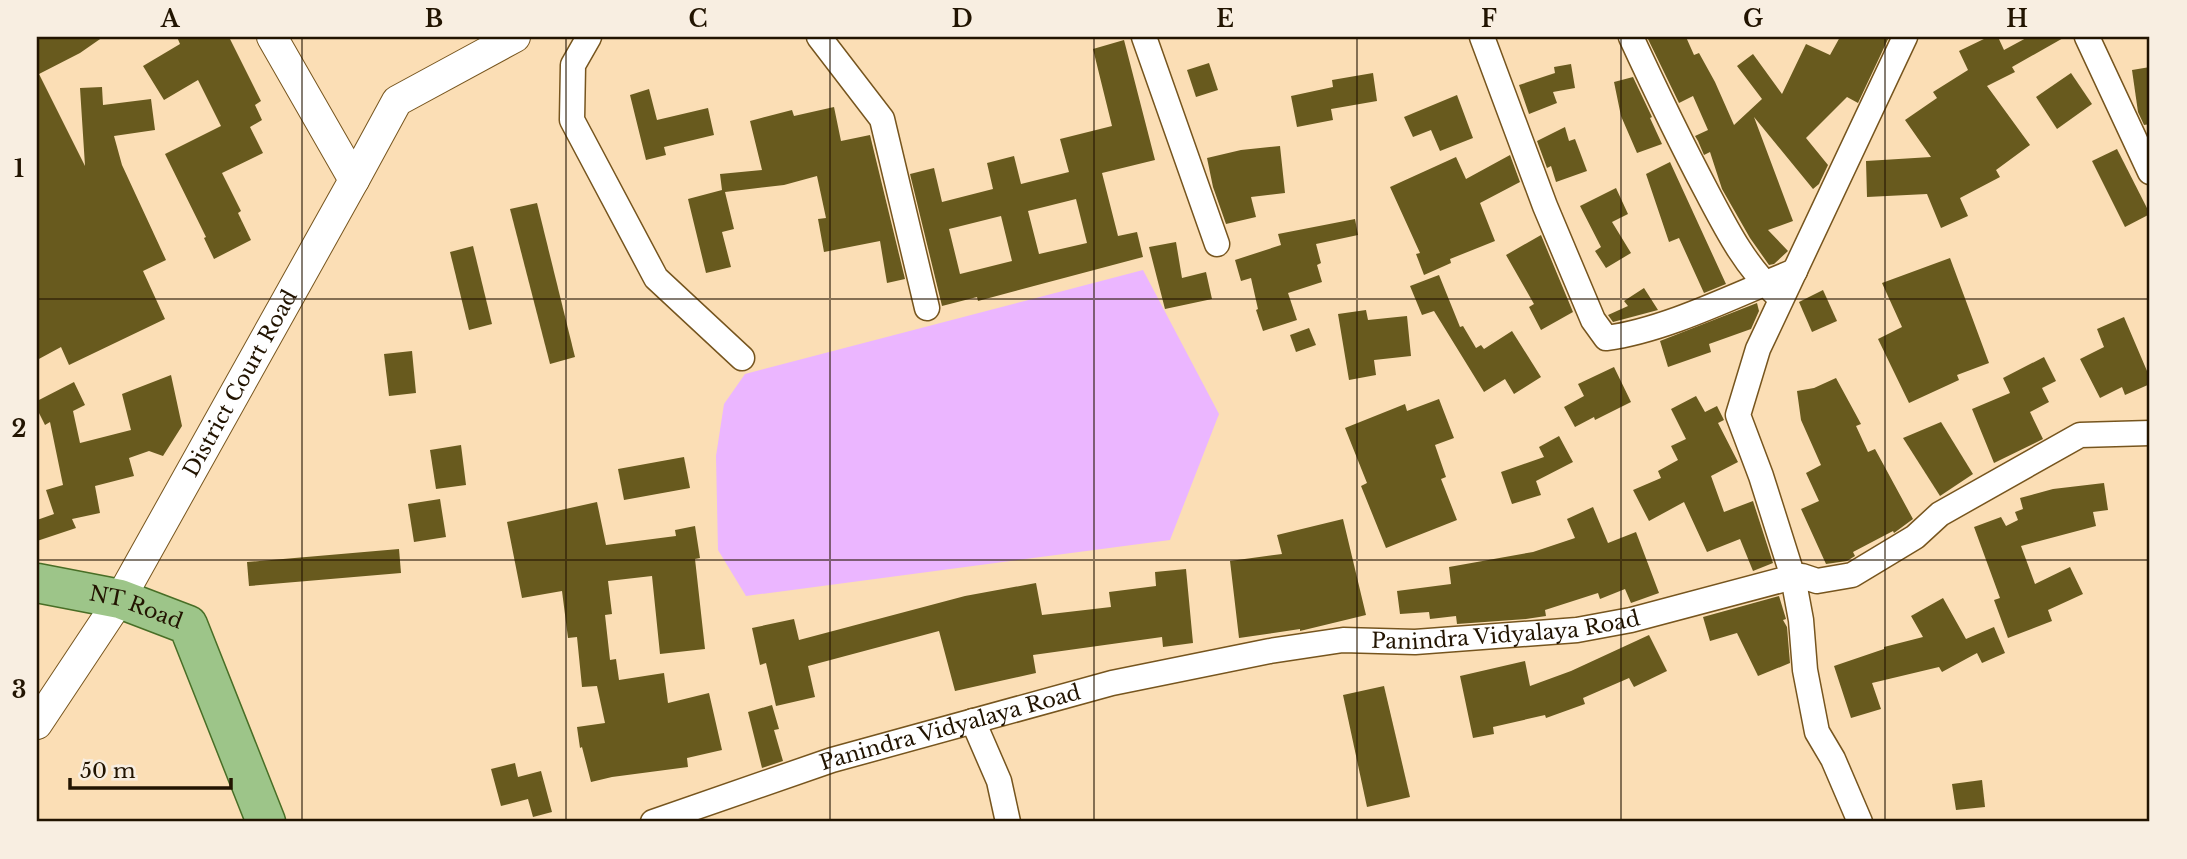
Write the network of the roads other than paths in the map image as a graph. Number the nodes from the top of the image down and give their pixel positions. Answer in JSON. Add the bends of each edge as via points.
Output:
{"nodes":[{"id":1,"x":272,"y":37,"type":"edge"},
{"id":2,"x":515,"y":37,"type":"edge"},
{"id":3,"x":589,"y":37,"type":"edge"},
{"id":4,"x":819,"y":37,"type":"edge"},
{"id":5,"x":1144,"y":37,"type":"edge"},
{"id":6,"x":1482,"y":37,"type":"edge"},
{"id":7,"x":1631,"y":37,"type":"edge"},
{"id":8,"x":1905,"y":37,"type":"edge"},
{"id":9,"x":2087,"y":37,"type":"edge"},
{"id":10,"x":2150,"y":172,"type":"edge"},
{"id":11,"x":354,"y":180,"type":"junction"},
{"id":12,"x":1217,"y":244,"type":"dead end"},
{"id":13,"x":1773,"y":291,"type":"junction"},
{"id":14,"x":927,"y":308,"type":"dead end"},
{"id":15,"x":742,"y":358,"type":"dead end"},
{"id":16,"x":2150,"y":433,"type":"edge"},
{"id":17,"x":1793,"y":577,"type":"junction"},
{"id":18,"x":37,"y":583,"type":"edge"},
{"id":19,"x":120,"y":598,"type":"junction"},
{"id":20,"x":973,"y":721,"type":"junction"},
{"id":21,"x":37,"y":724,"type":"edge"},
{"id":22,"x":266,"y":822,"type":"edge"},
{"id":23,"x":653,"y":822,"type":"edge"},
{"id":24,"x":1008,"y":822,"type":"edge"},
{"id":25,"x":1860,"y":822,"type":"edge"}],
"edges":[{"from":1,"to":11,"type":"street"},
{"from":2,"to":11,"type":"street","name":"District Court Road","via":[[397,101]]},
{"from":3,"to":15,"type":"street","via":[[573,65],[572,120],[656,278]]},
{"from":4,"to":14,"type":"street","via":[[882,119]]},
{"from":5,"to":12,"type":"street"},
{"from":6,"to":13,"type":"street","via":[[1545,206],[1593,320],[1606,338]]},
{"from":7,"to":13,"type":"street","via":[[1731,237]]},
{"from":8,"to":13,"type":"street","via":[[1795,271]]},
{"from":9,"to":10,"type":"street"},
{"from":11,"to":19,"type":"street","name":"District Court Road"},
{"from":13,"to":17,"type":"street","via":[[1738,415]]},
{"from":16,"to":17,"type":"street","name":"Panindra Vidyalaya Road","via":[[2080,435],[1940,514],[1915,537],[1852,575],[1816,581]]},
{"from":17,"to":20,"type":"street","name":"Panindra Vidyalaya Road","via":[[1577,630],[1415,642],[1343,640],[1270,651],[1112,683]]},
{"from":17,"to":25,"type":"street","via":[[1817,732]]},
{"from":18,"to":19,"type":"main road","name":"NT Road"},
{"from":19,"to":21,"type":"street","name":"District Court Road"},
{"from":19,"to":22,"type":"main road","name":"NT Road","via":[[188,625]]},
{"from":20,"to":23,"type":"street","name":"Panindra Vidyalaya Road","via":[[832,760]]},
{"from":20,"to":24,"type":"street","via":[[999,781]]}]}
